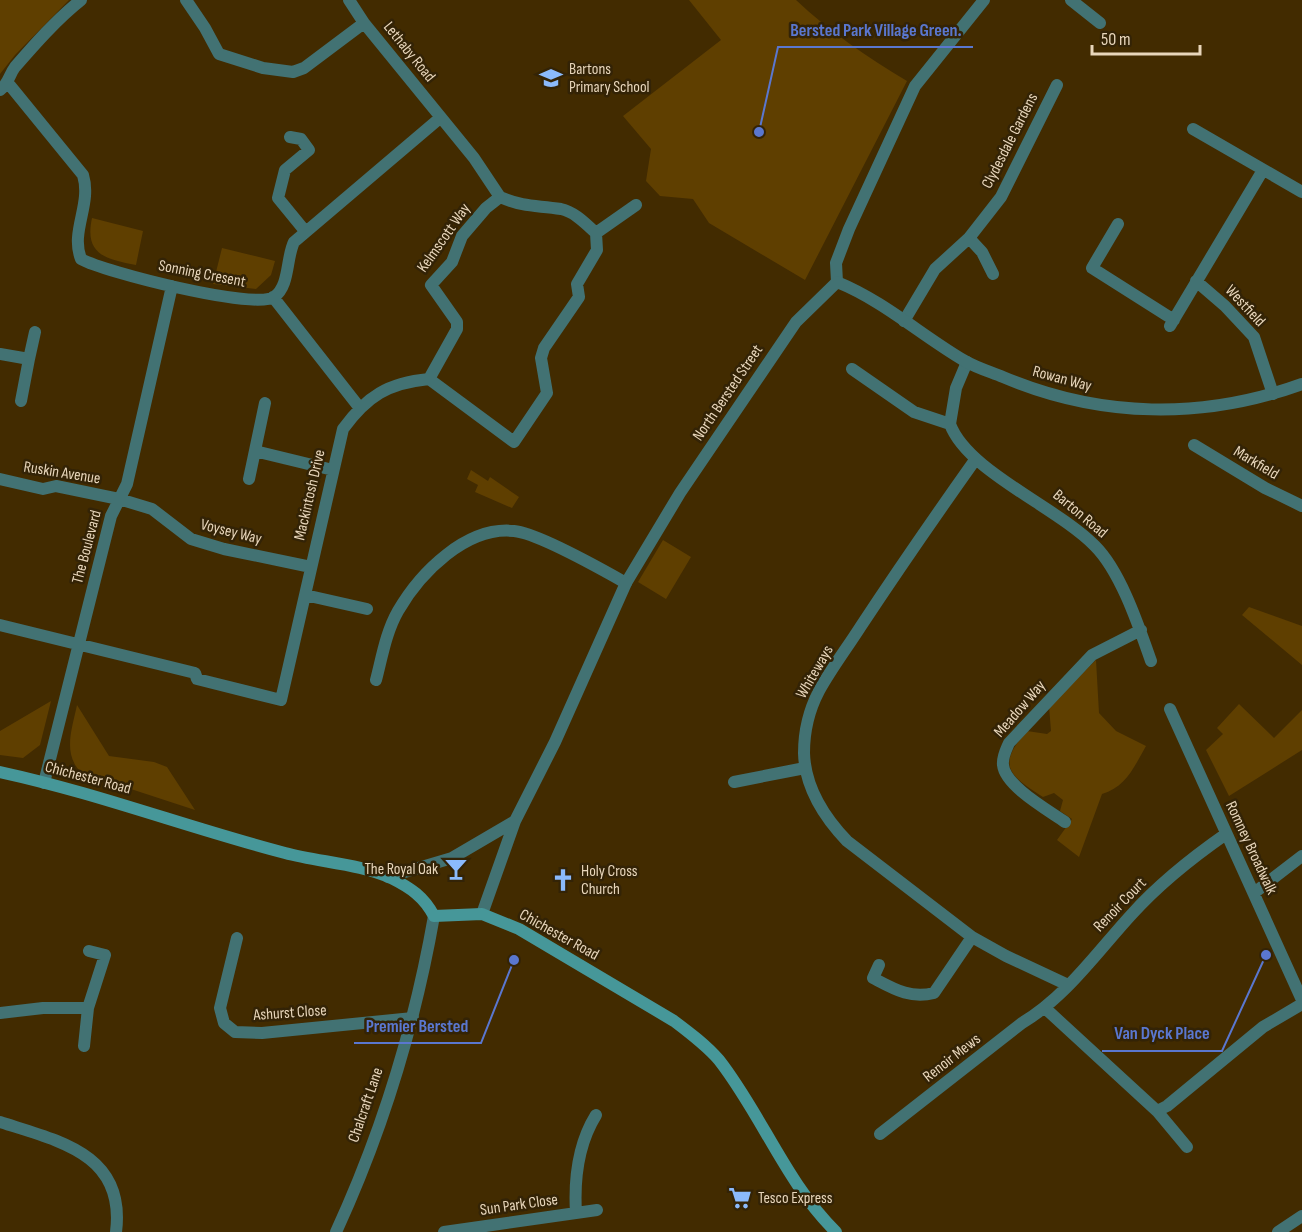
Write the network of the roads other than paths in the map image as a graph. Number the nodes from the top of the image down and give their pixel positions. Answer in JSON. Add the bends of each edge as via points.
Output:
{"nodes":[{"id":1,"x":81,"y":0,"type":"edge"},
{"id":2,"x":186,"y":0,"type":"edge"},
{"id":3,"x":349,"y":0,"type":"edge"},
{"id":4,"x":984,"y":0,"type":"edge"},
{"id":5,"x":1071,"y":0,"type":"edge"},
{"id":6,"x":364,"y":23,"type":"junction"},
{"id":7,"x":1100,"y":23,"type":"dead end"},
{"id":8,"x":1057,"y":85,"type":"dead end"},
{"id":9,"x":4,"y":86,"type":"edge"},
{"id":10,"x":440,"y":118,"type":"junction"},
{"id":11,"x":1193,"y":129,"type":"dead end"},
{"id":12,"x":290,"y":137,"type":"dead end"},
{"id":13,"x":1263,"y":170,"type":"junction"},
{"id":14,"x":1302,"y":192,"type":"edge"},
{"id":15,"x":500,"y":197,"type":"junction"},
{"id":16,"x":636,"y":205,"type":"dead end"},
{"id":17,"x":1118,"y":224,"type":"dead end"},
{"id":18,"x":305,"y":231,"type":"junction"},
{"id":19,"x":596,"y":233,"type":"junction"},
{"id":20,"x":969,"y":238,"type":"junction"},
{"id":21,"x":993,"y":274,"type":"dead end"},
{"id":22,"x":1196,"y":281,"type":"junction"},
{"id":23,"x":837,"y":282,"type":"junction"},
{"id":24,"x":172,"y":286,"type":"junction"},
{"id":25,"x":273,"y":297,"type":"junction"},
{"id":26,"x":904,"y":321,"type":"junction"},
{"id":27,"x":35,"y":332,"type":"dead end"},
{"id":28,"x":0,"y":354,"type":"edge"},
{"id":29,"x":29,"y":359,"type":"junction"},
{"id":30,"x":967,"y":362,"type":"junction"},
{"id":31,"x":852,"y":369,"type":"dead end"},
{"id":32,"x":429,"y":379,"type":"junction"},
{"id":33,"x":1302,"y":384,"type":"edge"},
{"id":34,"x":1273,"y":394,"type":"junction"},
{"id":35,"x":21,"y":401,"type":"dead end"},
{"id":36,"x":265,"y":403,"type":"dead end"},
{"id":37,"x":359,"y":407,"type":"junction"},
{"id":38,"x":950,"y":424,"type":"junction"},
{"id":39,"x":1194,"y":445,"type":"dead end"},
{"id":40,"x":255,"y":451,"type":"junction"},
{"id":41,"x":975,"y":460,"type":"junction"},
{"id":42,"x":333,"y":470,"type":"junction"},
{"id":43,"x":0,"y":479,"type":"edge"},
{"id":44,"x":249,"y":479,"type":"dead end"},
{"id":45,"x":119,"y":499,"type":"junction"},
{"id":46,"x":1302,"y":506,"type":"edge"},
{"id":47,"x":311,"y":567,"type":"junction"},
{"id":48,"x":626,"y":583,"type":"junction"},
{"id":49,"x":305,"y":596,"type":"junction"},
{"id":50,"x":367,"y":609,"type":"dead end"},
{"id":51,"x":0,"y":625,"type":"edge"},
{"id":52,"x":1141,"y":630,"type":"junction"},
{"id":53,"x":79,"y":645,"type":"junction"},
{"id":54,"x":1150,"y":661,"type":"dead end"},
{"id":55,"x":376,"y":681,"type":"dead end"},
{"id":56,"x":1170,"y":709,"type":"dead end"},
{"id":57,"x":805,"y":768,"type":"junction"},
{"id":58,"x":0,"y":772,"type":"edge"},
{"id":59,"x":734,"y":782,"type":"dead end"},
{"id":60,"x":44,"y":783,"type":"junction"},
{"id":61,"x":515,"y":821,"type":"junction"},
{"id":62,"x":1065,"y":822,"type":"dead end"},
{"id":63,"x":1226,"y":834,"type":"junction"},
{"id":64,"x":1302,"y":856,"type":"edge"},
{"id":65,"x":388,"y":877,"type":"junction"},
{"id":66,"x":1254,"y":893,"type":"junction"},
{"id":67,"x":482,"y":914,"type":"junction"},
{"id":68,"x":434,"y":916,"type":"junction"},
{"id":69,"x":972,"y":937,"type":"junction"},
{"id":70,"x":237,"y":938,"type":"dead end"},
{"id":71,"x":89,"y":951,"type":"dead end"},
{"id":72,"x":879,"y":965,"type":"dead end"},
{"id":73,"x":1068,"y":985,"type":"junction"},
{"id":74,"x":1302,"y":1002,"type":"edge"},
{"id":75,"x":88,"y":1008,"type":"junction"},
{"id":76,"x":1046,"y":1009,"type":"junction"},
{"id":77,"x":0,"y":1013,"type":"edge"},
{"id":78,"x":413,"y":1018,"type":"junction"},
{"id":79,"x":84,"y":1047,"type":"dead end"},
{"id":80,"x":1157,"y":1111,"type":"junction"},
{"id":81,"x":596,"y":1115,"type":"dead end"},
{"id":82,"x":0,"y":1122,"type":"edge"},
{"id":83,"x":880,"y":1134,"type":"dead end"},
{"id":84,"x":1187,"y":1147,"type":"dead end"},
{"id":85,"x":597,"y":1210,"type":"dead end"},
{"id":86,"x":576,"y":1213,"type":"junction"},
{"id":87,"x":1302,"y":1216,"type":"edge"},
{"id":88,"x":340,"y":1231,"type":"edge"},
{"id":89,"x":116,"y":1232,"type":"edge"},
{"id":90,"x":444,"y":1232,"type":"edge"},
{"id":91,"x":836,"y":1232,"type":"edge"},
{"id":92,"x":1278,"y":1232,"type":"edge"}],
"edges":[{"from":1,"to":9,"type":"street","via":[[20,62]]},
{"from":2,"to":6,"type":"street","name":"Lethaby Road","via":[[219,54],[285,71],[304,68]]},
{"from":3,"to":6,"type":"street"},
{"from":4,"to":23,"type":"street","via":[[915,86],[849,229],[836,263]]},
{"from":5,"to":7,"type":"street"},
{"from":6,"to":10,"type":"street","name":"Lethaby Road"},
{"from":8,"to":20,"type":"street","name":"Clydesdale Gardens","via":[[1001,198]]},
{"from":9,"to":24,"type":"street","name":"Sonning Cresent","via":[[82,175],[86,187],[75,246],[81,259],[95,267]]},
{"from":10,"to":15,"type":"street","name":"Lethaby Road"},
{"from":10,"to":18,"type":"street"},
{"from":11,"to":13,"type":"street"},
{"from":12,"to":18,"type":"street","via":[[302,139],[309,150],[285,170],[278,198]]},
{"from":13,"to":14,"type":"street"},
{"from":13,"to":22,"type":"street"},
{"from":15,"to":19,"type":"street","via":[[521,206],[572,213]]},
{"from":15,"to":32,"type":"street","name":"Kelmscott Way","via":[[462,236],[452,262],[431,285],[457,322],[457,329]]},
{"from":16,"to":19,"type":"street"},
{"from":17,"to":22,"type":"street","via":[[1092,268],[1172,323]]},
{"from":18,"to":25,"type":"street","via":[[289,251],[283,284]]},
{"from":19,"to":32,"type":"street","via":[[597,250],[577,284],[579,297],[544,348],[541,358],[547,393],[514,442]]},
{"from":20,"to":21,"type":"street","via":[[982,252]]},
{"from":20,"to":26,"type":"street","name":"Clydesdale Gardens","via":[[935,269]]},
{"from":22,"to":34,"type":"street","name":"Westfield","via":[[1254,337]]},
{"from":23,"to":26,"type":"street","name":"Rowan Way"},
{"from":23,"to":48,"type":"street","name":"North Bersted Street","via":[[790,331],[680,493]]},
{"from":24,"to":25,"type":"street","name":"Sonning Cresent","via":[[249,300]]},
{"from":24,"to":45,"type":"street","name":"The Boulevard","via":[[127,484]]},
{"from":25,"to":37,"type":"street"},
{"from":26,"to":30,"type":"street","name":"Rowan Way"},
{"from":27,"to":29,"type":"street"},
{"from":28,"to":29,"type":"street"},
{"from":29,"to":35,"type":"street"},
{"from":30,"to":34,"type":"street","name":"Rowan Way","via":[[1050,395],[1111,408],[1156,412],[1196,409]]},
{"from":30,"to":38,"type":"street","via":[[956,388]]},
{"from":31,"to":38,"type":"street","via":[[914,412]]},
{"from":32,"to":37,"type":"street","via":[[405,381],[387,388]]},
{"from":33,"to":34,"type":"street","name":"Rowan Way"},
{"from":36,"to":40,"type":"street"},
{"from":37,"to":42,"type":"street","name":"Mackintosh Drive","via":[[343,429]]},
{"from":38,"to":41,"type":"street","name":"Barton Road","via":[[955,438]]},
{"from":39,"to":46,"type":"street","name":"Markfield"},
{"from":40,"to":42,"type":"street"},
{"from":40,"to":44,"type":"street"},
{"from":41,"to":52,"type":"street","name":"Barton Road","via":[[1046,506],[1096,547],[1122,587]]},
{"from":41,"to":57,"type":"street","name":"Whiteways","via":[[819,692],[808,720]]},
{"from":42,"to":47,"type":"street","name":"Mackintosh Drive"},
{"from":43,"to":45,"type":"street","name":"Ruskin Avenue"},
{"from":45,"to":47,"type":"street","name":"Voysey Way","via":[[152,508],[191,539]]},
{"from":45,"to":53,"type":"street","name":"The Boulevard","via":[[111,516]]},
{"from":47,"to":49,"type":"street","name":"Mackintosh Drive"},
{"from":48,"to":55,"type":"street","via":[[516,531],[478,538],[447,555],[420,580],[397,612]]},
{"from":48,"to":61,"type":"street","name":"North Bersted Street"},
{"from":49,"to":50,"type":"street"},
{"from":49,"to":53,"type":"street","name":"Mackintosh Drive","via":[[281,700],[197,679],[195,673]]},
{"from":51,"to":53,"type":"street"},
{"from":52,"to":54,"type":"street","name":"Barton Road"},
{"from":52,"to":62,"type":"street","name":"Meadow Way","via":[[1092,655],[1009,742],[1003,756],[1002,767],[1010,782]]},
{"from":53,"to":60,"type":"street","name":"The Boulevard"},
{"from":56,"to":63,"type":"street","name":"Romney Broadwalk"},
{"from":57,"to":59,"type":"street"},
{"from":57,"to":69,"type":"street","name":"Whiteways","via":[[829,822],[847,841]]},
{"from":58,"to":60,"type":"main road","name":"Chichester Road"},
{"from":60,"to":65,"type":"main road","name":"Chichester Road","via":[[284,853]]},
{"from":61,"to":65,"type":"street","via":[[452,858]]},
{"from":61,"to":67,"type":"street","name":"North Bersted Street"},
{"from":63,"to":66,"type":"street","name":"Romney Broadwalk"},
{"from":63,"to":73,"type":"street","name":"Renoir Court","via":[[1134,911]]},
{"from":64,"to":66,"type":"street"},
{"from":65,"to":68,"type":"main road","name":"Chichester Road","via":[[415,891]]},
{"from":66,"to":74,"type":"street","name":"Romney Broadwalk"},
{"from":67,"to":68,"type":"main road","name":"Chichester Road"},
{"from":67,"to":91,"type":"main road","name":"Chichester Road","via":[[519,929],[698,1038],[719,1060],[811,1205]]},
{"from":68,"to":78,"type":"street","name":"Chalcraft Lane"},
{"from":69,"to":72,"type":"street","via":[[934,993],[904,994],[873,978]]},
{"from":69,"to":73,"type":"street","name":"Whiteways"},
{"from":70,"to":78,"type":"street","name":"Ashurst Close","via":[[220,1008],[224,1023],[235,1032],[262,1033]]},
{"from":71,"to":75,"type":"street","via":[[105,955]]},
{"from":73,"to":76,"type":"street","name":"Renoir Court"},
{"from":74,"to":80,"type":"street","via":[[1263,1027]]},
{"from":75,"to":77,"type":"street"},
{"from":75,"to":79,"type":"street"},
{"from":76,"to":80,"type":"street"},
{"from":76,"to":83,"type":"street","name":"Renoir Mews","via":[[1022,1023]]},
{"from":78,"to":88,"type":"street","name":"Chalcraft Lane"},
{"from":80,"to":84,"type":"street"},
{"from":81,"to":86,"type":"street","via":[[584,1133],[574,1189]]},
{"from":82,"to":89,"type":"street","via":[[76,1147],[95,1162],[115,1197]]},
{"from":85,"to":86,"type":"street","name":"Sun Park Close"},
{"from":86,"to":90,"type":"street","name":"Sun Park Close"},
{"from":87,"to":92,"type":"street"}]}
